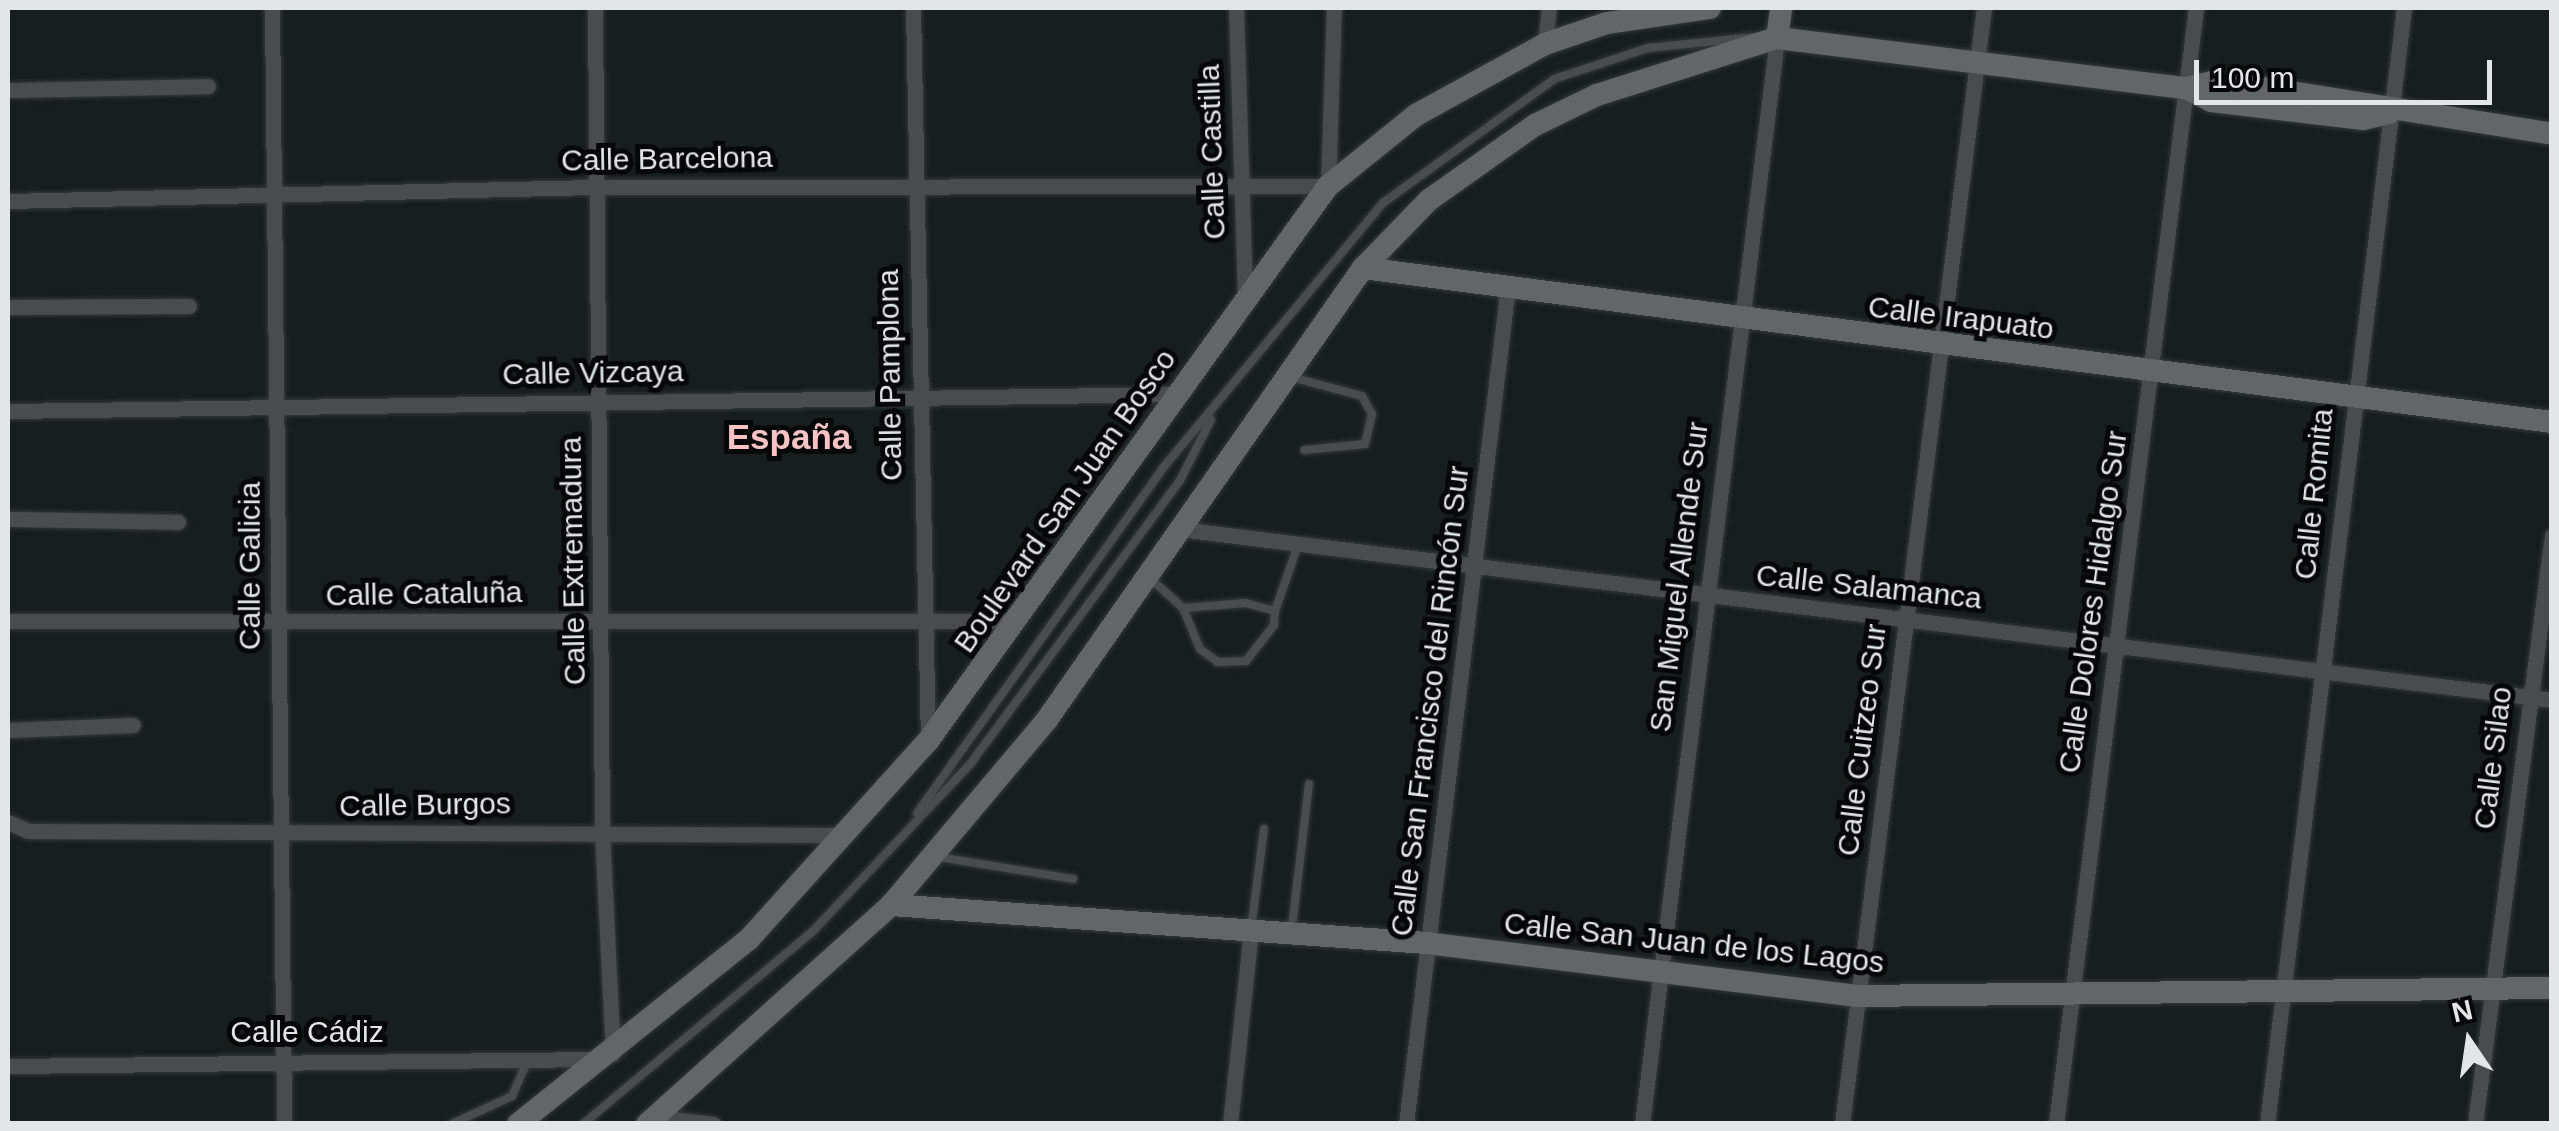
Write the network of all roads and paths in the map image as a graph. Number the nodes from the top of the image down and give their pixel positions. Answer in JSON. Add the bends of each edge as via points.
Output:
{"nodes":[{"id":1,"x":272,"y":8,"type":"edge"},
{"id":2,"x":594,"y":8,"type":"edge"},
{"id":3,"x":913,"y":8,"type":"edge"},
{"id":4,"x":1236,"y":8,"type":"edge"},
{"id":5,"x":1334,"y":8,"type":"edge"},
{"id":6,"x":1549,"y":8,"type":"edge"},
{"id":7,"x":1710,"y":8,"type":"edge"},
{"id":8,"x":1781,"y":8,"type":"edge"},
{"id":9,"x":1984,"y":8,"type":"edge"},
{"id":10,"x":2196,"y":8,"type":"edge"},
{"id":11,"x":2404,"y":8,"type":"edge"},
{"id":12,"x":1777,"y":38,"type":"junction"},
{"id":13,"x":1545,"y":44,"type":"junction"},
{"id":14,"x":1977,"y":65,"type":"junction"},
{"id":15,"x":208,"y":86,"type":"dead end"},
{"id":16,"x":2186,"y":88,"type":"junction"},
{"id":17,"x":8,"y":90,"type":"edge"},
{"id":18,"x":2389,"y":113,"type":"junction"},
{"id":19,"x":2552,"y":134,"type":"edge"},
{"id":20,"x":914,"y":183,"type":"junction"},
{"id":21,"x":1240,"y":185,"type":"junction"},
{"id":22,"x":594,"y":186,"type":"junction"},
{"id":23,"x":1328,"y":186,"type":"junction"},
{"id":24,"x":274,"y":196,"type":"junction"},
{"id":25,"x":8,"y":201,"type":"edge"},
{"id":26,"x":1364,"y":268,"type":"junction"},
{"id":27,"x":1508,"y":286,"type":"junction"},
{"id":28,"x":1245,"y":294,"type":"junction"},
{"id":29,"x":8,"y":306,"type":"edge"},
{"id":30,"x":189,"y":306,"type":"dead end"},
{"id":31,"x":1740,"y":318,"type":"junction"},
{"id":32,"x":1942,"y":348,"type":"junction"},
{"id":33,"x":2153,"y":371,"type":"junction"},
{"id":34,"x":1287,"y":375,"type":"junction"},
{"id":35,"x":1179,"y":394,"type":"junction"},
{"id":36,"x":599,"y":398,"type":"junction"},
{"id":37,"x":2352,"y":400,"type":"junction"},
{"id":38,"x":918,"y":403,"type":"junction"},
{"id":39,"x":276,"y":408,"type":"junction"},
{"id":40,"x":8,"y":411,"type":"edge"},
{"id":41,"x":1214,"y":413,"type":"junction"},
{"id":42,"x":2552,"y":422,"type":"edge"},
{"id":43,"x":1304,"y":450,"type":"dead end"},
{"id":44,"x":8,"y":519,"type":"edge"},
{"id":45,"x":178,"y":522,"type":"dead end"},
{"id":46,"x":1180,"y":529,"type":"junction"},
{"id":47,"x":2552,"y":536,"type":"edge"},
{"id":48,"x":1298,"y":544,"type":"junction"},
{"id":49,"x":1476,"y":569,"type":"junction"},
{"id":50,"x":1147,"y":575,"type":"junction"},
{"id":51,"x":1704,"y":597,"type":"junction"},
{"id":52,"x":1183,"y":608,"type":"junction"},
{"id":53,"x":1274,"y":612,"type":"junction"},
{"id":54,"x":921,"y":617,"type":"junction"},
{"id":55,"x":602,"y":618,"type":"junction"},
{"id":56,"x":1905,"y":618,"type":"junction"},
{"id":57,"x":8,"y":621,"type":"edge"},
{"id":58,"x":1021,"y":622,"type":"junction"},
{"id":59,"x":278,"y":624,"type":"junction"},
{"id":60,"x":2114,"y":643,"type":"junction"},
{"id":61,"x":2323,"y":670,"type":"junction"},
{"id":62,"x":2528,"y":697,"type":"junction"},
{"id":63,"x":2552,"y":700,"type":"edge"},
{"id":64,"x":133,"y":724,"type":"dead end"},
{"id":65,"x":8,"y":730,"type":"edge"},
{"id":66,"x":928,"y":742,"type":"junction"},
{"id":67,"x":1309,"y":784,"type":"dead end"},
{"id":68,"x":917,"y":812,"type":"junction"},
{"id":69,"x":8,"y":822,"type":"edge"},
{"id":70,"x":1264,"y":830,"type":"dead end"},
{"id":71,"x":602,"y":831,"type":"junction"},
{"id":72,"x":280,"y":834,"type":"junction"},
{"id":73,"x":844,"y":836,"type":"junction"},
{"id":74,"x":934,"y":856,"type":"junction"},
{"id":75,"x":1073,"y":879,"type":"dead end"},
{"id":76,"x":892,"y":904,"type":"junction"},
{"id":77,"x":1251,"y":931,"type":"junction"},
{"id":78,"x":1292,"y":934,"type":"junction"},
{"id":79,"x":1426,"y":943,"type":"junction"},
{"id":80,"x":1658,"y":970,"type":"junction"},
{"id":81,"x":2282,"y":986,"type":"junction"},
{"id":82,"x":2492,"y":986,"type":"junction"},
{"id":83,"x":2552,"y":988,"type":"edge"},
{"id":84,"x":2071,"y":995,"type":"junction"},
{"id":85,"x":1857,"y":996,"type":"junction"},
{"id":86,"x":610,"y":1057,"type":"junction"},
{"id":87,"x":283,"y":1058,"type":"junction"},
{"id":88,"x":528,"y":1059,"type":"junction"},
{"id":89,"x":8,"y":1066,"type":"edge"},
{"id":90,"x":651,"y":1120,"type":"edge"},
{"id":91,"x":284,"y":1124,"type":"edge"},
{"id":92,"x":452,"y":1124,"type":"edge"},
{"id":93,"x":518,"y":1124,"type":"edge"},
{"id":94,"x":583,"y":1124,"type":"edge"},
{"id":95,"x":714,"y":1124,"type":"edge"},
{"id":96,"x":1230,"y":1124,"type":"edge"},
{"id":97,"x":1406,"y":1124,"type":"edge"},
{"id":98,"x":1642,"y":1124,"type":"edge"},
{"id":99,"x":1842,"y":1124,"type":"edge"},
{"id":100,"x":2056,"y":1124,"type":"edge"},
{"id":101,"x":2266,"y":1124,"type":"edge"},
{"id":102,"x":2475,"y":1124,"type":"edge"}],
"edges":[{"from":1,"to":24,"type":"street","name":"Calle Galicia"},
{"from":2,"to":22,"type":"street","name":"Calle Extremadura"},
{"from":3,"to":20,"type":"street","name":"Calle Pamplona"},
{"from":4,"to":21,"type":"street","name":"Calle Castilla"},
{"from":5,"to":23,"type":"street"},
{"from":6,"to":13,"type":"street"},
{"from":7,"to":13,"type":"street","name":"Boulevard San Juan Bosco","via":[[1607,23]]},
{"from":8,"to":12,"type":"street"},
{"from":9,"to":14,"type":"street","name":"Calle Cuitzeo Sur"},
{"from":10,"to":16,"type":"street","name":"Calle Dolores Hidalgo Sur"},
{"from":11,"to":18,"type":"street","name":"Calle Romita"},
{"from":12,"to":14,"type":"street"},
{"from":12,"to":26,"type":"street","via":[[1597,95],[1534,125],[1429,200]]},
{"from":12,"to":31,"type":"street","name":"San Miguel Allende Sur"},
{"from":12,"to":41,"type":"lane","via":[[1648,48],[1554,79],[1507,107],[1383,202],[1338,249]]},
{"from":13,"to":23,"type":"street","name":"Boulevard San Juan Bosco","via":[[1416,115]]},
{"from":14,"to":16,"type":"street"},
{"from":14,"to":32,"type":"street","name":"Calle Cuitzeo Sur"},
{"from":15,"to":17,"type":"street"},
{"from":16,"to":18,"type":"street","via":[[2212,101],[2363,119]]},
{"from":16,"to":33,"type":"street","name":"Calle Dolores Hidalgo Sur"},
{"from":18,"to":19,"type":"street"},
{"from":18,"to":37,"type":"street","name":"Calle Romita"},
{"from":20,"to":21,"type":"street","name":"Calle Barcelona"},
{"from":20,"to":22,"type":"street","name":"Calle Barcelona"},
{"from":20,"to":38,"type":"street","name":"Calle Pamplona"},
{"from":21,"to":23,"type":"street","name":"Calle Barcelona"},
{"from":21,"to":28,"type":"street","name":"Calle Castilla"},
{"from":22,"to":24,"type":"street","name":"Calle Barcelona"},
{"from":22,"to":36,"type":"street","name":"Calle Extremadura"},
{"from":23,"to":28,"type":"street","name":"Boulevard San Juan Bosco"},
{"from":24,"to":25,"type":"street","name":"Calle Barcelona"},
{"from":24,"to":39,"type":"street","name":"Calle Galicia"},
{"from":26,"to":27,"type":"street","name":"Calle Irapuato"},
{"from":26,"to":34,"type":"street"},
{"from":27,"to":31,"type":"street","name":"Calle Irapuato"},
{"from":27,"to":49,"type":"street","name":"Calle San Francisco del Rincón Sur"},
{"from":28,"to":35,"type":"street","name":"Boulevard San Juan Bosco"},
{"from":29,"to":30,"type":"street"},
{"from":31,"to":32,"type":"street","name":"Calle Irapuato"},
{"from":31,"to":51,"type":"street","name":"San Miguel Allende Sur"},
{"from":32,"to":33,"type":"street","name":"Calle Irapuato"},
{"from":32,"to":56,"type":"street","name":"Calle Cuitzeo Sur"},
{"from":33,"to":37,"type":"street","name":"Calle Irapuato"},
{"from":33,"to":60,"type":"street","name":"Calle Dolores Hidalgo Sur"},
{"from":34,"to":43,"type":"lane","via":[[1362,396],[1372,414],[1365,444]]},
{"from":34,"to":46,"type":"street"},
{"from":35,"to":38,"type":"street","name":"Calle Vizcaya"},
{"from":35,"to":58,"type":"street","name":"Boulevard San Juan Bosco"},
{"from":36,"to":38,"type":"street","name":"Calle Vizcaya"},
{"from":36,"to":39,"type":"street","name":"Calle Vizcaya"},
{"from":36,"to":55,"type":"street","name":"Calle Extremadura"},
{"from":37,"to":42,"type":"street","name":"Calle Irapuato"},
{"from":37,"to":61,"type":"street","name":"Calle Romita"},
{"from":38,"to":54,"type":"street","name":"Calle Pamplona"},
{"from":39,"to":40,"type":"street","name":"Calle Vizcaya"},
{"from":39,"to":59,"type":"street","name":"Calle Galicia"},
{"from":41,"to":68,"type":"lane","via":[[1155,479]]},
{"from":41,"to":68,"type":"lane","via":[[1179,482],[1023,701]]},
{"from":44,"to":45,"type":"street"},
{"from":46,"to":48,"type":"street","name":"Calle Salamanca"},
{"from":46,"to":50,"type":"street"},
{"from":47,"to":62,"type":"street","name":"Calle Silao"},
{"from":48,"to":49,"type":"street","name":"Calle Salamanca"},
{"from":48,"to":53,"type":"lane"},
{"from":49,"to":51,"type":"street","name":"Calle Salamanca"},
{"from":49,"to":79,"type":"street","name":"Calle San Francisco del Rincón Sur"},
{"from":50,"to":52,"type":"lane"},
{"from":50,"to":74,"type":"street","via":[[1046,721]]},
{"from":51,"to":56,"type":"street","name":"Calle Salamanca"},
{"from":51,"to":80,"type":"street","name":"San Miguel Allende Sur"},
{"from":52,"to":53,"type":"lane","via":[[1237,602]]},
{"from":52,"to":53,"type":"lane","via":[[1200,649],[1229,664],[1262,648]]},
{"from":54,"to":55,"type":"street","name":"Calle Cataluña"},
{"from":54,"to":58,"type":"street","name":"Calle Cataluña"},
{"from":54,"to":66,"type":"street","name":"Calle Pamplona"},
{"from":55,"to":59,"type":"street","name":"Calle Cataluña"},
{"from":55,"to":71,"type":"street","name":"Calle Extremadura"},
{"from":56,"to":60,"type":"street","name":"Calle Salamanca"},
{"from":56,"to":85,"type":"street","name":"Calle Cuitzeo Sur"},
{"from":57,"to":59,"type":"street","name":"Calle Cataluña"},
{"from":58,"to":66,"type":"street","name":"Boulevard San Juan Bosco"},
{"from":59,"to":72,"type":"street","name":"Calle Galicia"},
{"from":60,"to":61,"type":"street","name":"Calle Salamanca"},
{"from":60,"to":84,"type":"street","name":"Calle Dolores Hidalgo Sur"},
{"from":61,"to":62,"type":"street","name":"Calle Salamanca"},
{"from":61,"to":81,"type":"street","name":"Calle Romita"},
{"from":62,"to":63,"type":"street","name":"Calle Salamanca"},
{"from":62,"to":82,"type":"street","name":"Calle Silao"},
{"from":64,"to":65,"type":"street"},
{"from":66,"to":73,"type":"street","name":"Boulevard San Juan Bosco"},
{"from":67,"to":78,"type":"lane"},
{"from":68,"to":94,"type":"lane","via":[[811,933]]},
{"from":69,"to":72,"type":"street","name":"Calle Burgos","via":[[28,832]]},
{"from":70,"to":77,"type":"lane"},
{"from":71,"to":72,"type":"street","name":"Calle Burgos"},
{"from":71,"to":73,"type":"street","name":"Calle Burgos"},
{"from":71,"to":86,"type":"street","name":"Calle Extremadura"},
{"from":72,"to":87,"type":"street","name":"Calle Galicia"},
{"from":73,"to":86,"type":"street","name":"Boulevard San Juan Bosco","via":[[749,939]]},
{"from":74,"to":75,"type":"lane"},
{"from":74,"to":76,"type":"street"},
{"from":76,"to":77,"type":"street","name":"Calle San Juan de los Lagos"},
{"from":76,"to":90,"type":"street"},
{"from":77,"to":78,"type":"street","name":"Calle San Juan de los Lagos"},
{"from":77,"to":96,"type":"street"},
{"from":78,"to":79,"type":"street","name":"Calle San Juan de los Lagos"},
{"from":79,"to":80,"type":"street","name":"Calle San Juan de los Lagos"},
{"from":79,"to":97,"type":"street","name":"Calle San Francisco del Rincón Sur"},
{"from":80,"to":85,"type":"street","name":"Calle San Juan de los Lagos"},
{"from":80,"to":98,"type":"street","name":"San Miguel Allende Sur"},
{"from":81,"to":82,"type":"street","name":"Calle San Juan de los Lagos"},
{"from":81,"to":84,"type":"street","name":"Calle San Juan de los Lagos"},
{"from":81,"to":101,"type":"street","name":"Calle Romita"},
{"from":82,"to":83,"type":"street","name":"Calle San Juan de los Lagos"},
{"from":82,"to":102,"type":"street","name":"Calle Silao"},
{"from":84,"to":85,"type":"street","name":"Calle San Juan de los Lagos"},
{"from":84,"to":100,"type":"street","name":"Calle Dolores Hidalgo Sur"},
{"from":85,"to":99,"type":"street","name":"Calle Cuitzeo Sur"},
{"from":86,"to":88,"type":"street","name":"Calle Cádiz"},
{"from":86,"to":93,"type":"street","name":"Boulevard San Juan Bosco"},
{"from":87,"to":88,"type":"street","name":"Calle Cádiz"},
{"from":87,"to":89,"type":"street","name":"Calle Cádiz"},
{"from":87,"to":91,"type":"street","name":"Calle Galicia"},
{"from":88,"to":92,"type":"lane","via":[[512,1096]]},
{"from":90,"to":95,"type":"street"}]}
